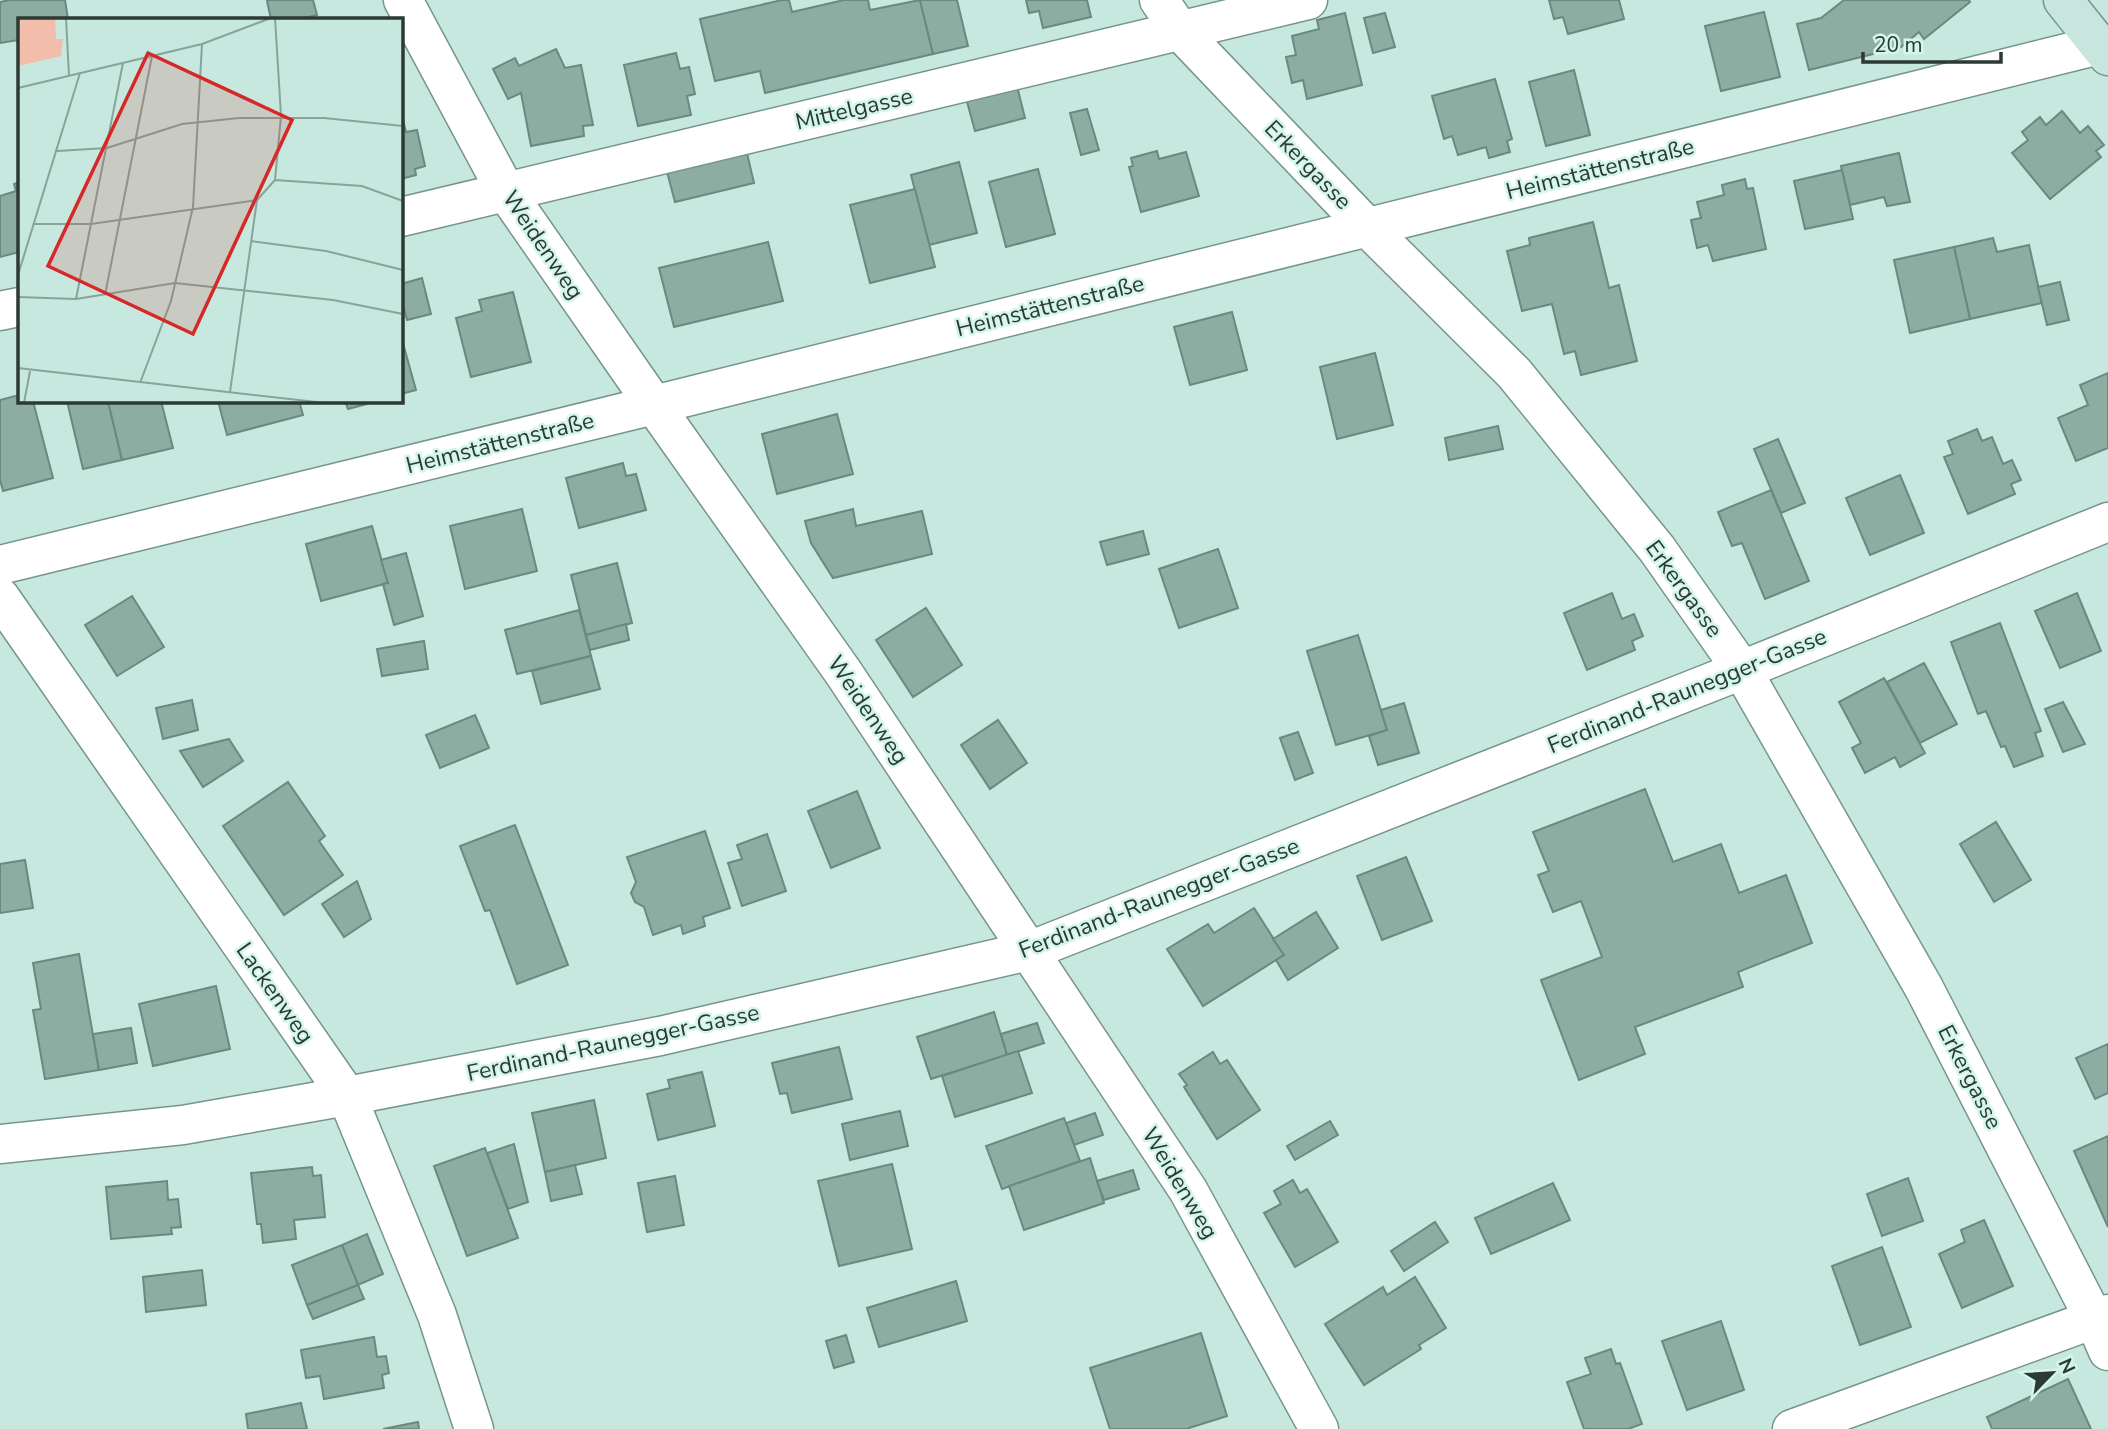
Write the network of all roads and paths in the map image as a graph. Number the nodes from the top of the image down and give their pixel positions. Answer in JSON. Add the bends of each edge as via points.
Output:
{"nodes":[{"id":1,"x":403,"y":0,"type":"edge"},
{"id":2,"x":1159,"y":0,"type":"edge"},
{"id":3,"x":1308,"y":0,"type":"edge"},
{"id":4,"x":2063,"y":0,"type":"edge"},
{"id":5,"x":1181,"y":32,"type":"junction"},
{"id":6,"x":2104,"y":50,"type":"edge"},
{"id":7,"x":506,"y":192,"type":"junction"},
{"id":8,"x":402,"y":217,"type":"edge"},
{"id":9,"x":1367,"y":227,"type":"junction"},
{"id":10,"x":18,"y":307,"type":"edge"},
{"id":11,"x":0,"y":311,"type":"edge"},
{"id":12,"x":653,"y":405,"type":"junction"},
{"id":13,"x":2108,"y":522,"type":"edge"},
{"id":14,"x":0,"y":565,"type":"edge"},
{"id":15,"x":0,"y":597,"type":"edge"},
{"id":16,"x":1742,"y":670,"type":"junction"},
{"id":17,"x":1029,"y":951,"type":"junction"},
{"id":18,"x":347,"y":1096,"type":"junction"},
{"id":19,"x":0,"y":1144,"type":"edge"},
{"id":20,"x":2104,"y":1329,"type":"edge"},
{"id":21,"x":474,"y":1429,"type":"edge"},
{"id":22,"x":1319,"y":1429,"type":"edge"},
{"id":23,"x":1792,"y":1429,"type":"edge"}],
"edges":[{"from":1,"to":7,"type":"street","name":"Weidenweg"},
{"from":2,"to":5,"type":"street","name":"Erkergasse"},
{"from":3,"to":5,"type":"street","name":"Mittelgasse"},
{"from":4,"to":6,"type":"street"},
{"from":5,"to":7,"type":"street","name":"Mittelgasse"},
{"from":5,"to":9,"type":"street","name":"Erkergasse"},
{"from":6,"to":9,"type":"street","name":"Heimstättenstraße"},
{"from":7,"to":8,"type":"street","name":"Mittelgasse"},
{"from":7,"to":12,"type":"street","name":"Weidenweg"},
{"from":9,"to":12,"type":"street","name":"Heimstättenstraße"},
{"from":9,"to":16,"type":"street","name":"Erkergasse","via":[[1514,373],[1657,549]]},
{"from":10,"to":11,"type":"street"},
{"from":12,"to":14,"type":"street","name":"Heimstättenstraße"},
{"from":12,"to":17,"type":"street","name":"Weidenweg","via":[[843,672]]},
{"from":13,"to":16,"type":"street","name":"Ferdinand-Raunegger-Gasse"},
{"from":15,"to":18,"type":"street","name":"Lackenweg"},
{"from":16,"to":17,"type":"street","name":"Ferdinand-Raunegger-Gasse"},
{"from":16,"to":20,"type":"street","name":"Erkergasse","via":[[1924,988]]},
{"from":17,"to":18,"type":"street","name":"Ferdinand-Raunegger-Gasse","via":[[660,1036]]},
{"from":17,"to":22,"type":"street","name":"Weidenweg","via":[[1188,1190]]},
{"from":18,"to":19,"type":"street","name":"Ferdinand-Raunegger-Gasse","via":[[183,1125]]},
{"from":18,"to":21,"type":"street","name":"Lackenweg","via":[[437,1315]]},
{"from":20,"to":23,"type":"street"}]}
